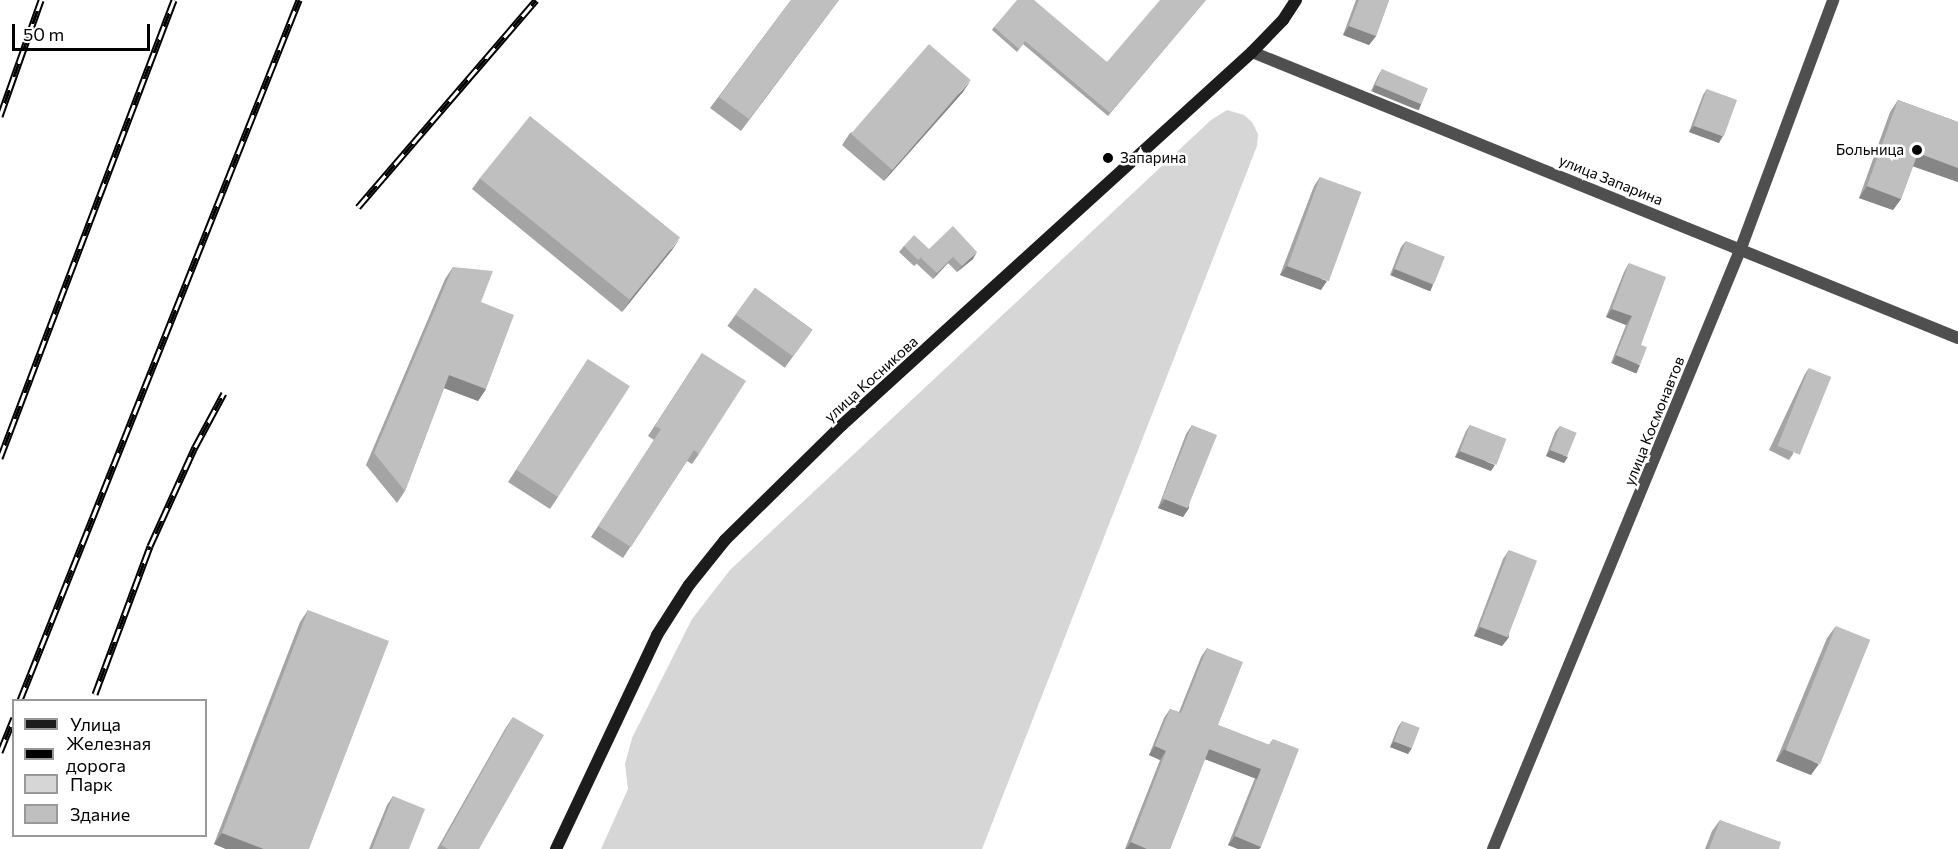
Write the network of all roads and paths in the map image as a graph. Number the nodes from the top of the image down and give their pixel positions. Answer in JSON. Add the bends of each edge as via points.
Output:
{"nodes":[{"id":1,"x":1296,"y":0,"type":"edge"},
{"id":2,"x":1833,"y":0,"type":"edge"},
{"id":3,"x":1251,"y":52,"type":"junction"},
{"id":4,"x":1741,"y":248,"type":"junction"},
{"id":5,"x":1958,"y":338,"type":"edge"},
{"id":6,"x":556,"y":849,"type":"edge"},
{"id":7,"x":1492,"y":849,"type":"edge"}],
"edges":[{"from":1,"to":3,"type":"street","name":"улица Косникова","via":[[1283,20]]},
{"from":2,"to":4,"type":"street","name":"улица Космонавтов"},
{"from":3,"to":4,"type":"street","name":"улица Запарина"},
{"from":3,"to":6,"type":"street","name":"улица Косникова","via":[[842,425],[725,540],[689,585],[657,635]]},
{"from":4,"to":5,"type":"street","name":"улица Запарина"},
{"from":4,"to":7,"type":"street","name":"улица Космонавтов"}]}
